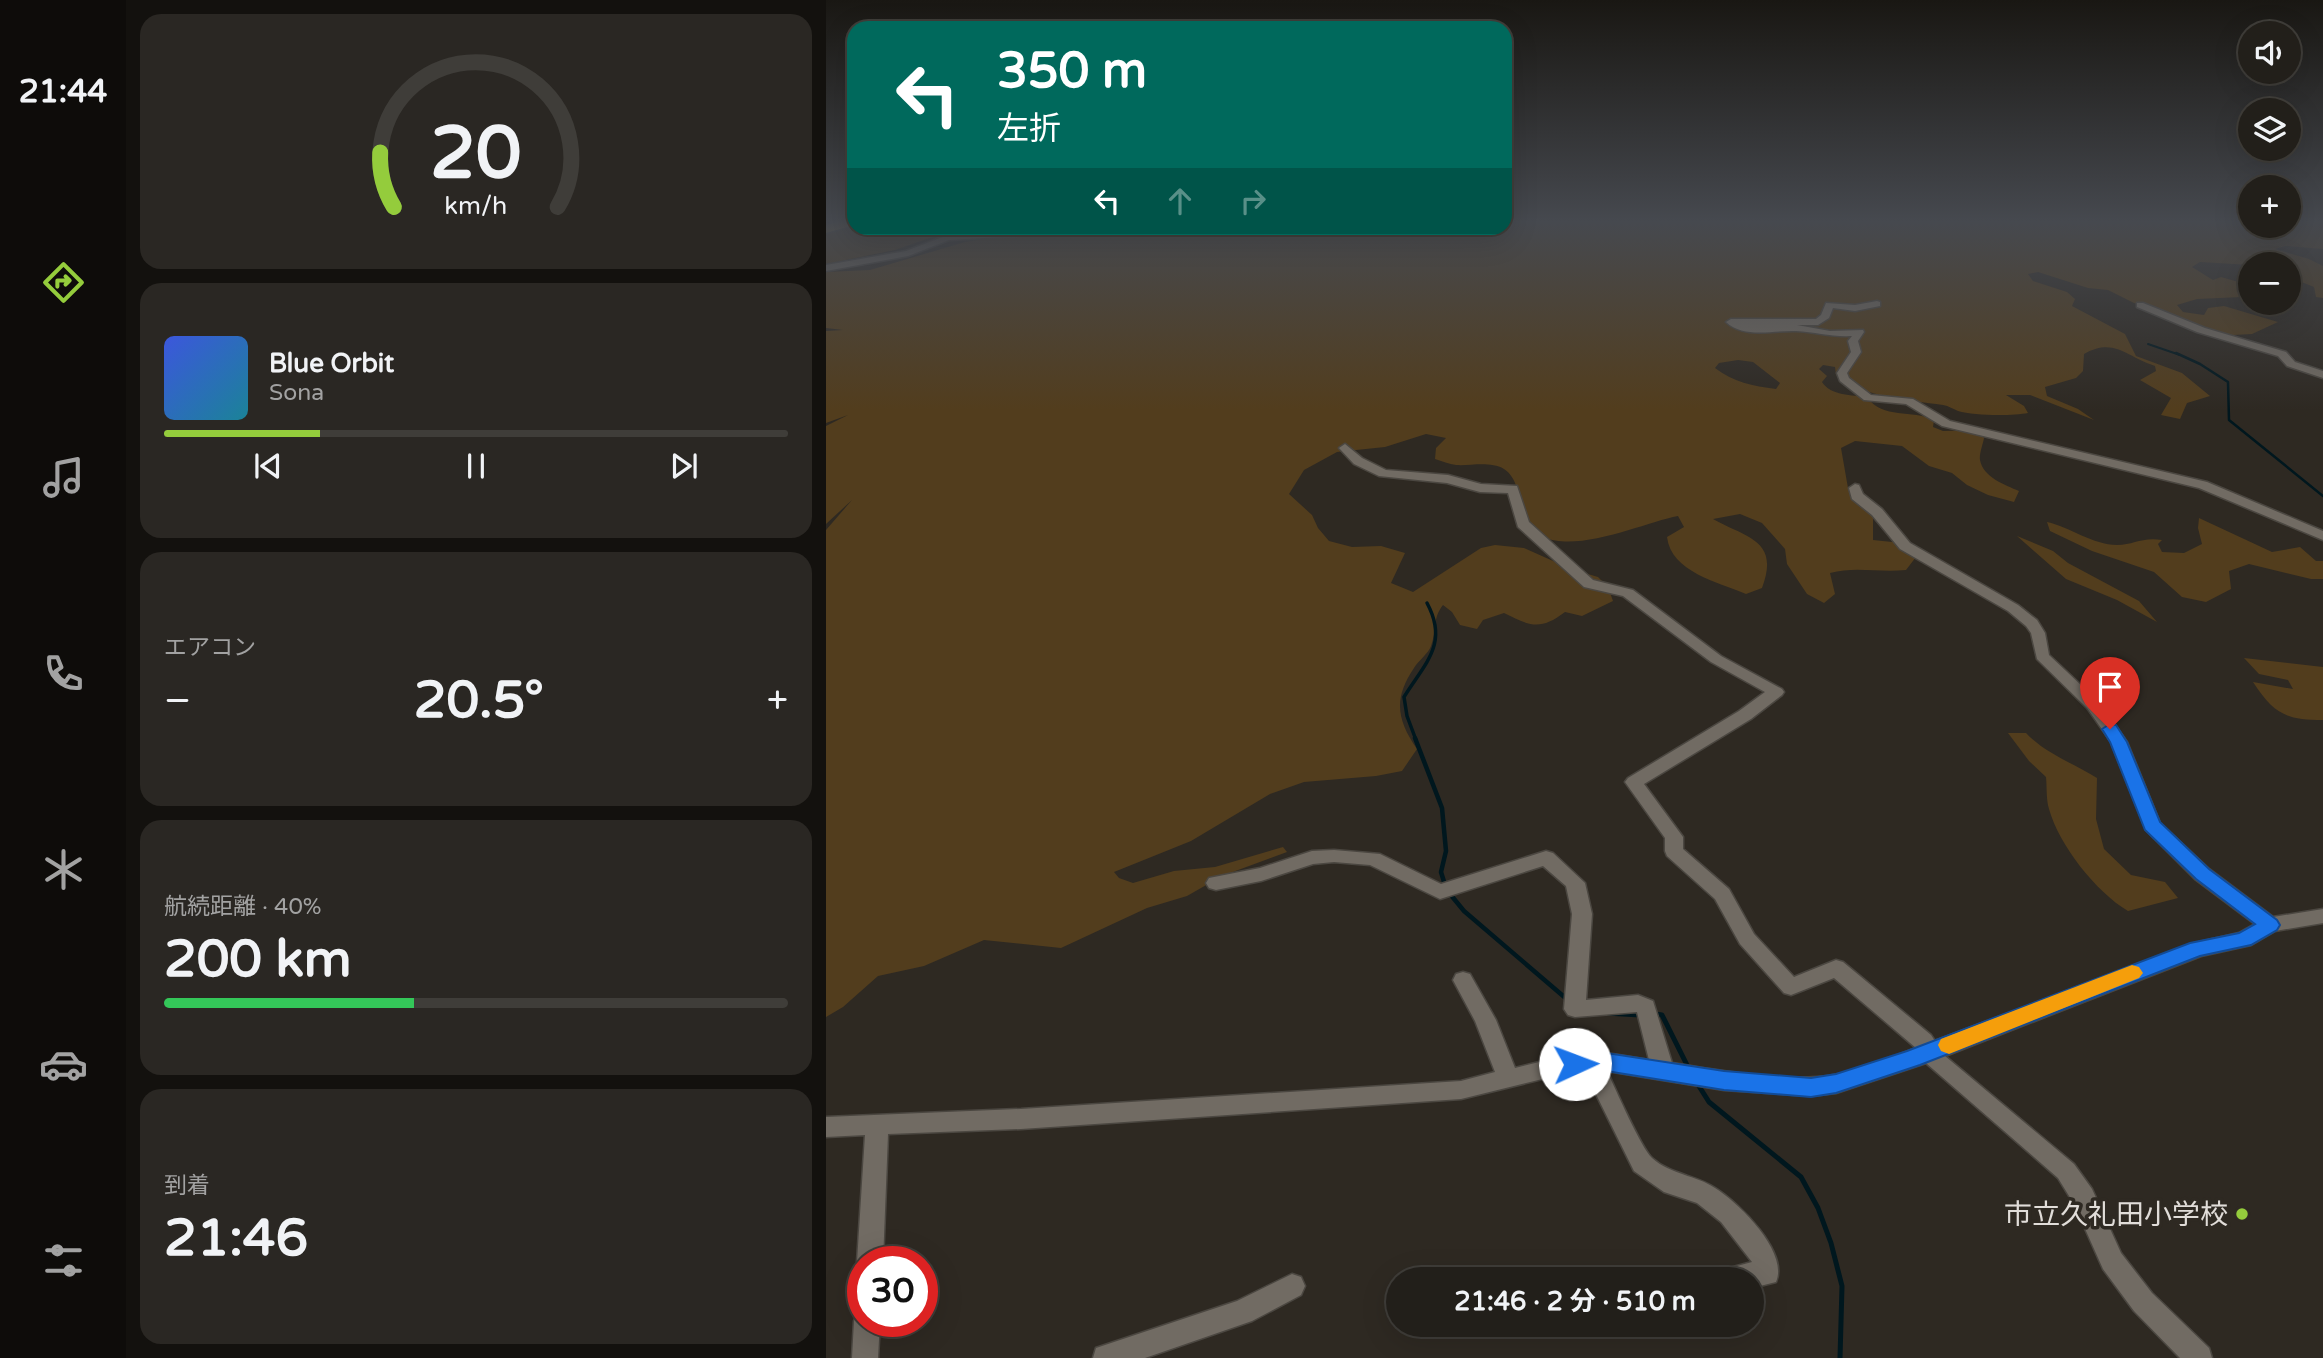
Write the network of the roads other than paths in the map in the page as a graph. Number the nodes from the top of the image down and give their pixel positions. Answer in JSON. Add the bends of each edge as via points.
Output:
{"nodes":[{"id":1,"x":1877,"y":304,"type":"dead end"},
{"id":2,"x":2140,"y":305,"type":"dead end"},
{"id":3,"x":2323,"y":375,"type":"edge"},
{"id":4,"x":1345,"y":448,"type":"dead end"},
{"id":5,"x":1855,"y":488,"type":"dead end"},
{"id":6,"x":2323,"y":536,"type":"edge"},
{"id":7,"x":1216,"y":883,"type":"dead end"},
{"id":8,"x":2323,"y":916,"type":"edge"},
{"id":9,"x":2270,"y":925,"type":"junction"},
{"id":10,"x":1463,"y":980,"type":"dead end"},
{"id":11,"x":1930,"y":1052,"type":"junction"},
{"id":12,"x":1591,"y":1062,"type":"junction"},
{"id":13,"x":1663,"y":1071,"type":"junction"},
{"id":14,"x":1508,"y":1078,"type":"junction"},
{"id":15,"x":877,"y":1124,"type":"junction"},
{"id":16,"x":826,"y":1127,"type":"edge"},
{"id":17,"x":871,"y":1246,"type":"edge"},
{"id":18,"x":1764,"y":1274,"type":"edge"},
{"id":19,"x":1292,"y":1286,"type":"dead end"},
{"id":20,"x":866,"y":1337,"type":"edge"},
{"id":21,"x":865,"y":1358,"type":"edge"},
{"id":22,"x":1106,"y":1358,"type":"edge"},
{"id":23,"x":2199,"y":1358,"type":"edge"}],
"edges":[{"from":1,"to":6,"type":"street","via":[[1855,309],[1829,305],[1818,323],[1731,322],[1754,329],[1858,332],[1853,341],[1856,352],[1842,373],[1868,398],[1909,401],[1947,424],[2203,485]]},
{"from":2,"to":3,"type":"street","via":[[2189,326],[2282,354],[2291,364]]},
{"from":4,"to":11,"type":"street","via":[[1358,461],[1383,473],[1513,489],[1523,524],[1589,584],[1628,593],[1716,659],[1776,692],[1634,782],[1674,837],[1674,851],[1722,894],[1747,939],[1791,987],[1836,968],[1923,1041]]},
{"from":5,"to":9,"type":"street","via":[[1857,496],[1906,546],[2032,623],[2042,656],[2093,705],[2119,742],[2152,825],[2202,874]]},
{"from":7,"to":13,"type":"street","via":[[1334,856],[1373,859],[1440,892],[1546,858],[1575,883],[1582,914],[1575,1009],[1638,1003],[1646,1007]]},
{"from":8,"to":9,"type":"street"},
{"from":9,"to":11,"type":"street","via":[[2244,940],[2197,949]]},
{"from":10,"to":14,"type":"street"},
{"from":11,"to":13,"type":"street","via":[[1836,1084],[1811,1087]]},
{"from":11,"to":23,"type":"street","via":[[2066,1171],[2112,1261],[2143,1302]]},
{"from":12,"to":13,"type":"street"},
{"from":12,"to":14,"type":"street"},
{"from":12,"to":18,"type":"street","via":[[1642,1164],[1673,1184],[1705,1194],[1730,1214],[1764,1257]]},
{"from":14,"to":15,"type":"street","via":[[1461,1090]]},
{"from":15,"to":16,"type":"street"},
{"from":15,"to":17,"type":"street"},
{"from":19,"to":22,"type":"street","via":[[1243,1312]]},
{"from":20,"to":21,"type":"street"}]}
